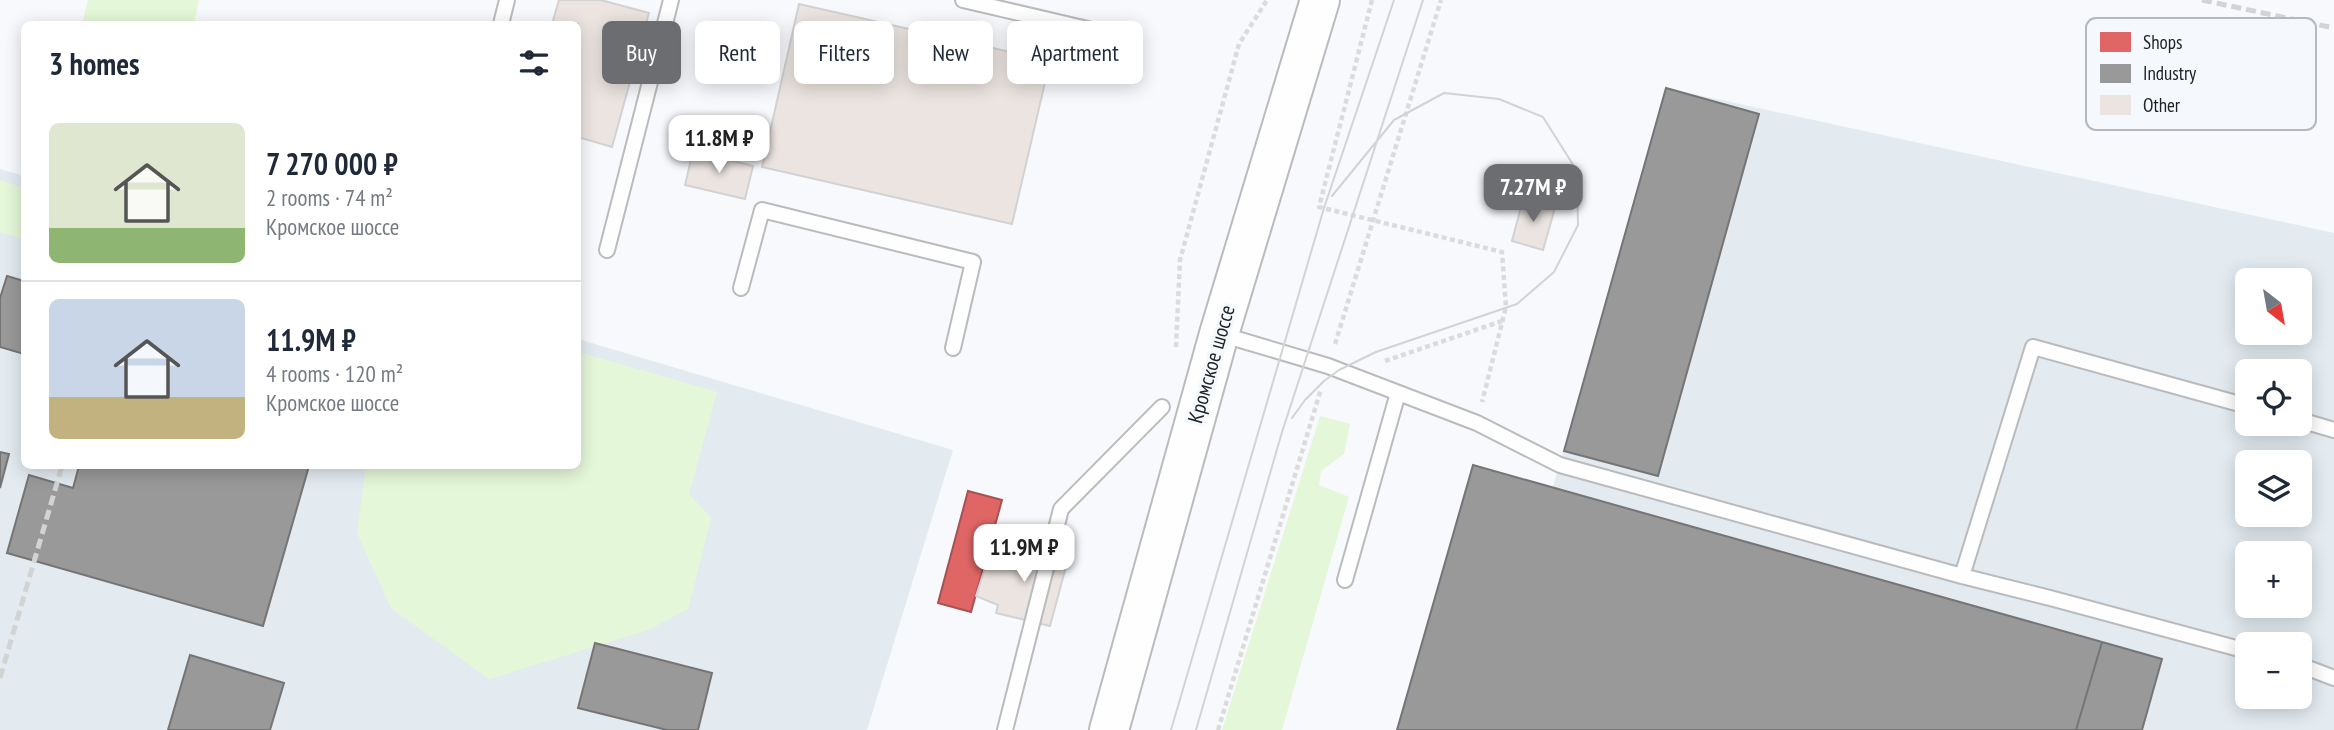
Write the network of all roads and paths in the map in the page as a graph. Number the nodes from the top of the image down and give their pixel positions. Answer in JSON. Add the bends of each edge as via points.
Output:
{"nodes":[{"id":1,"x":507,"y":0,"type":"edge"},
{"id":2,"x":671,"y":0,"type":"edge"},
{"id":3,"x":963,"y":0,"type":"edge"},
{"id":4,"x":1267,"y":0,"type":"edge"},
{"id":5,"x":1321,"y":0,"type":"edge"},
{"id":6,"x":1372,"y":0,"type":"edge"},
{"id":7,"x":502,"y":21,"type":"edge"},
{"id":8,"x":1053,"y":21,"type":"edge"},
{"id":9,"x":607,"y":250,"type":"dead end"},
{"id":10,"x":741,"y":288,"type":"dead end"},
{"id":11,"x":1503,"y":320,"type":"junction"},
{"id":12,"x":1219,"y":334,"type":"junction"},
{"id":13,"x":953,"y":348,"type":"dead end"},
{"id":14,"x":1355,"y":377,"type":"junction"},
{"id":15,"x":1398,"y":393,"type":"junction"},
{"id":16,"x":2235,"y":403,"type":"edge"},
{"id":17,"x":1162,"y":407,"type":"joint"},
{"id":18,"x":1477,"y":423,"type":"junction"},
{"id":19,"x":2312,"y":424,"type":"edge"},
{"id":20,"x":2334,"y":430,"type":"edge"},
{"id":21,"x":1962,"y":576,"type":"junction"},
{"id":22,"x":1345,"y":580,"type":"dead end"},
{"id":23,"x":2235,"y":648,"type":"edge"},
{"id":24,"x":2312,"y":670,"type":"edge"},
{"id":25,"x":2334,"y":678,"type":"edge"},
{"id":26,"x":1005,"y":730,"type":"edge"},
{"id":27,"x":1109,"y":730,"type":"edge"}],
"edges":[{"from":1,"to":7,"type":"lane"},
{"from":2,"to":9,"type":"lane"},
{"from":3,"to":8,"type":"lane"},
{"from":4,"to":17,"type":"path","via":[[1239,44],[1180,260],[1175,358]]},
{"from":5,"to":12,"type":"main road","name":"Кромское шоссе"},
{"from":6,"to":11,"type":"path","via":[[1319,206],[1502,252]]},
{"from":10,"to":13,"type":"lane","via":[[762,209],[973,262]]},
{"from":11,"to":14,"type":"path","via":[[1385,360]]},
{"from":11,"to":18,"type":"path"},
{"from":12,"to":14,"type":"lane"},
{"from":12,"to":27,"type":"main road","name":"Кромское шоссе"},
{"from":14,"to":15,"type":"lane"},
{"from":15,"to":18,"type":"lane"},
{"from":15,"to":22,"type":"lane"},
{"from":16,"to":21,"type":"lane","via":[[2034,347]]},
{"from":17,"to":26,"type":"lane","via":[[1060,509]]},
{"from":18,"to":21,"type":"lane","via":[[1560,465]]},
{"from":19,"to":20,"type":"lane"},
{"from":21,"to":23,"type":"lane"},
{"from":24,"to":25,"type":"lane"}]}
